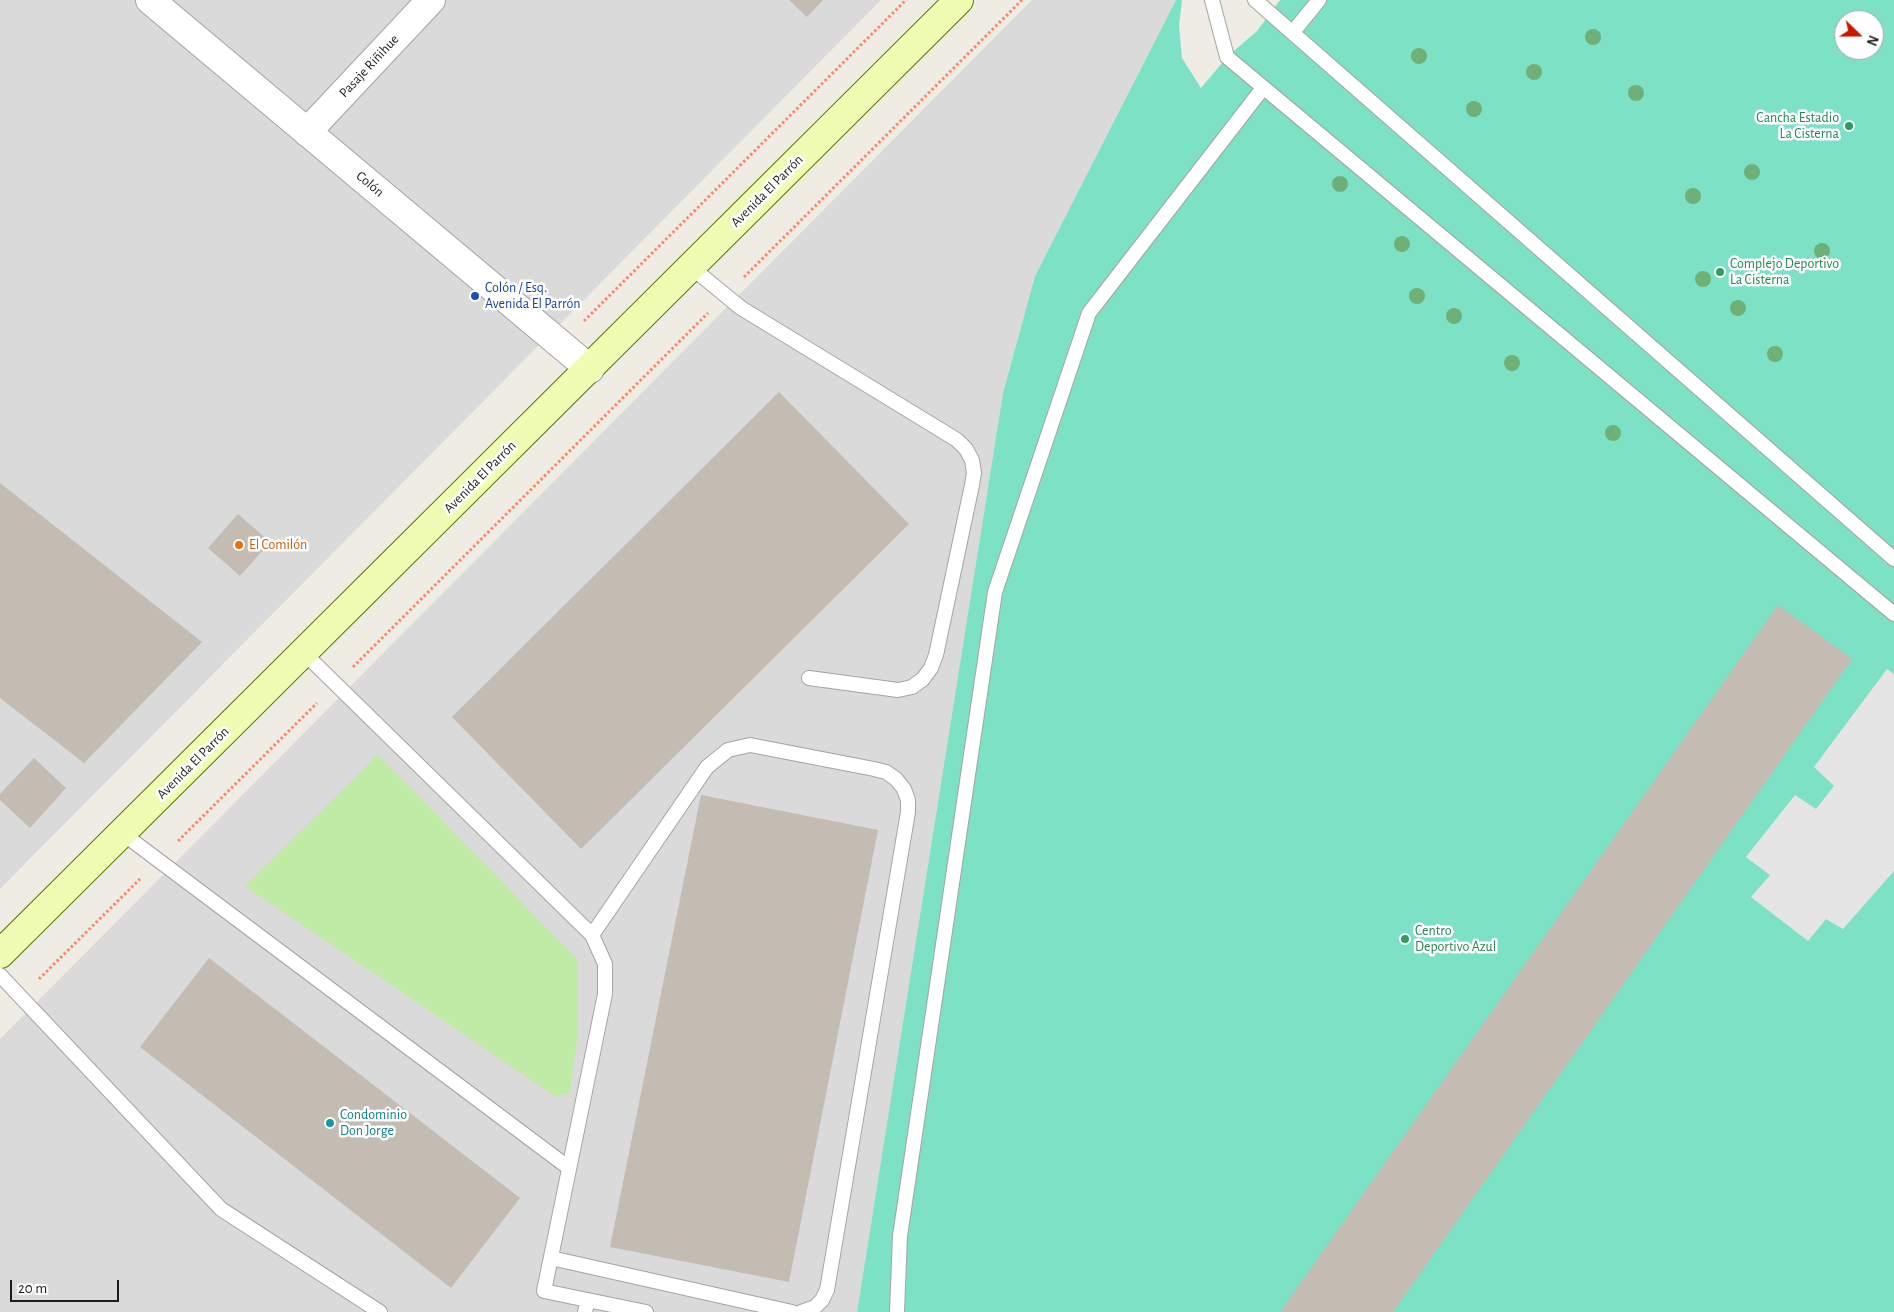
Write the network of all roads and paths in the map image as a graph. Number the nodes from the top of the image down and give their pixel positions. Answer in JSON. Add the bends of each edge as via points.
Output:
{"nodes":[{"id":1,"x":150,"y":0,"type":"edge"},
{"id":2,"x":431,"y":0,"type":"edge"},
{"id":3,"x":959,"y":0,"type":"edge"},
{"id":4,"x":1022,"y":0,"type":"edge"},
{"id":5,"x":1212,"y":0,"type":"edge"},
{"id":6,"x":1256,"y":0,"type":"edge"},
{"id":7,"x":1319,"y":0,"type":"edge"},
{"id":8,"x":1293,"y":32,"type":"junction"},
{"id":9,"x":1263,"y":88,"type":"junction"},
{"id":10,"x":307,"y":132,"type":"junction"},
{"id":11,"x":691,"y":267,"type":"junction"},
{"id":12,"x":725,"y":296,"type":"junction"},
{"id":13,"x":590,"y":368,"type":"junction"},
{"id":14,"x":1894,"y":559,"type":"edge"},
{"id":15,"x":1894,"y":614,"type":"edge"},
{"id":16,"x":304,"y":653,"type":"junction"},
{"id":17,"x":809,"y":678,"type":"dead end"},
{"id":18,"x":336,"y":684,"type":"junction"},
{"id":19,"x":122,"y":833,"type":"junction"},
{"id":20,"x":158,"y":861,"type":"junction"},
{"id":21,"x":592,"y":935,"type":"junction"},
{"id":22,"x":0,"y":954,"type":"edge"},
{"id":23,"x":0,"y":975,"type":"edge"},
{"id":24,"x":21,"y":997,"type":"junction"},
{"id":25,"x":569,"y":1168,"type":"junction"},
{"id":26,"x":551,"y":1258,"type":"junction"},
{"id":27,"x":586,"y":1306,"type":"edge"},
{"id":28,"x":380,"y":1312,"type":"edge"},
{"id":29,"x":646,"y":1312,"type":"edge"},
{"id":30,"x":792,"y":1312,"type":"edge"},
{"id":31,"x":801,"y":1312,"type":"edge"},
{"id":32,"x":897,"y":1312,"type":"edge"}],
"edges":[{"from":1,"to":10,"type":"street","name":"Colón"},
{"from":2,"to":10,"type":"street","name":"Pasaje Riñihue"},
{"from":3,"to":11,"type":"main road","name":"Avenida El Parrón"},
{"from":4,"to":12,"type":"path"},
{"from":5,"to":9,"type":"lane","via":[[1226,57]]},
{"from":6,"to":8,"type":"lane"},
{"from":7,"to":8,"type":"lane"},
{"from":8,"to":14,"type":"lane"},
{"from":9,"to":15,"type":"lane"},
{"from":9,"to":32,"type":"lane","via":[[1089,313],[995,592],[900,1236]]},
{"from":10,"to":13,"type":"street","name":"Colón"},
{"from":11,"to":12,"type":"lane"},
{"from":11,"to":13,"type":"main road","name":"Avenida El Parrón"},
{"from":12,"to":17,"type":"lane","via":[[957,440],[972,460],[972,485],[932,668],[912,687],[898,690]]},
{"from":12,"to":18,"type":"path"},
{"from":13,"to":16,"type":"main road","name":"Avenida El Parrón"},
{"from":16,"to":18,"type":"lane"},
{"from":16,"to":19,"type":"main road","name":"Avenida El Parrón"},
{"from":18,"to":20,"type":"path"},
{"from":18,"to":21,"type":"lane"},
{"from":19,"to":20,"type":"lane"},
{"from":19,"to":22,"type":"main road","name":"Avenida El Parrón"},
{"from":20,"to":24,"type":"path"},
{"from":20,"to":25,"type":"lane"},
{"from":21,"to":25,"type":"lane","via":[[605,964],[605,994]]},
{"from":21,"to":31,"type":"lane","via":[[707,767],[728,750],[750,746],[874,769],[886,772],[904,789],[908,812],[826,1290],[815,1307]]},
{"from":23,"to":24,"type":"lane"},
{"from":24,"to":28,"type":"lane","via":[[221,1209]]},
{"from":25,"to":26,"type":"lane"},
{"from":26,"to":27,"type":"lane","via":[[544,1291]]},
{"from":26,"to":30,"type":"lane"},
{"from":27,"to":29,"type":"lane"}]}
